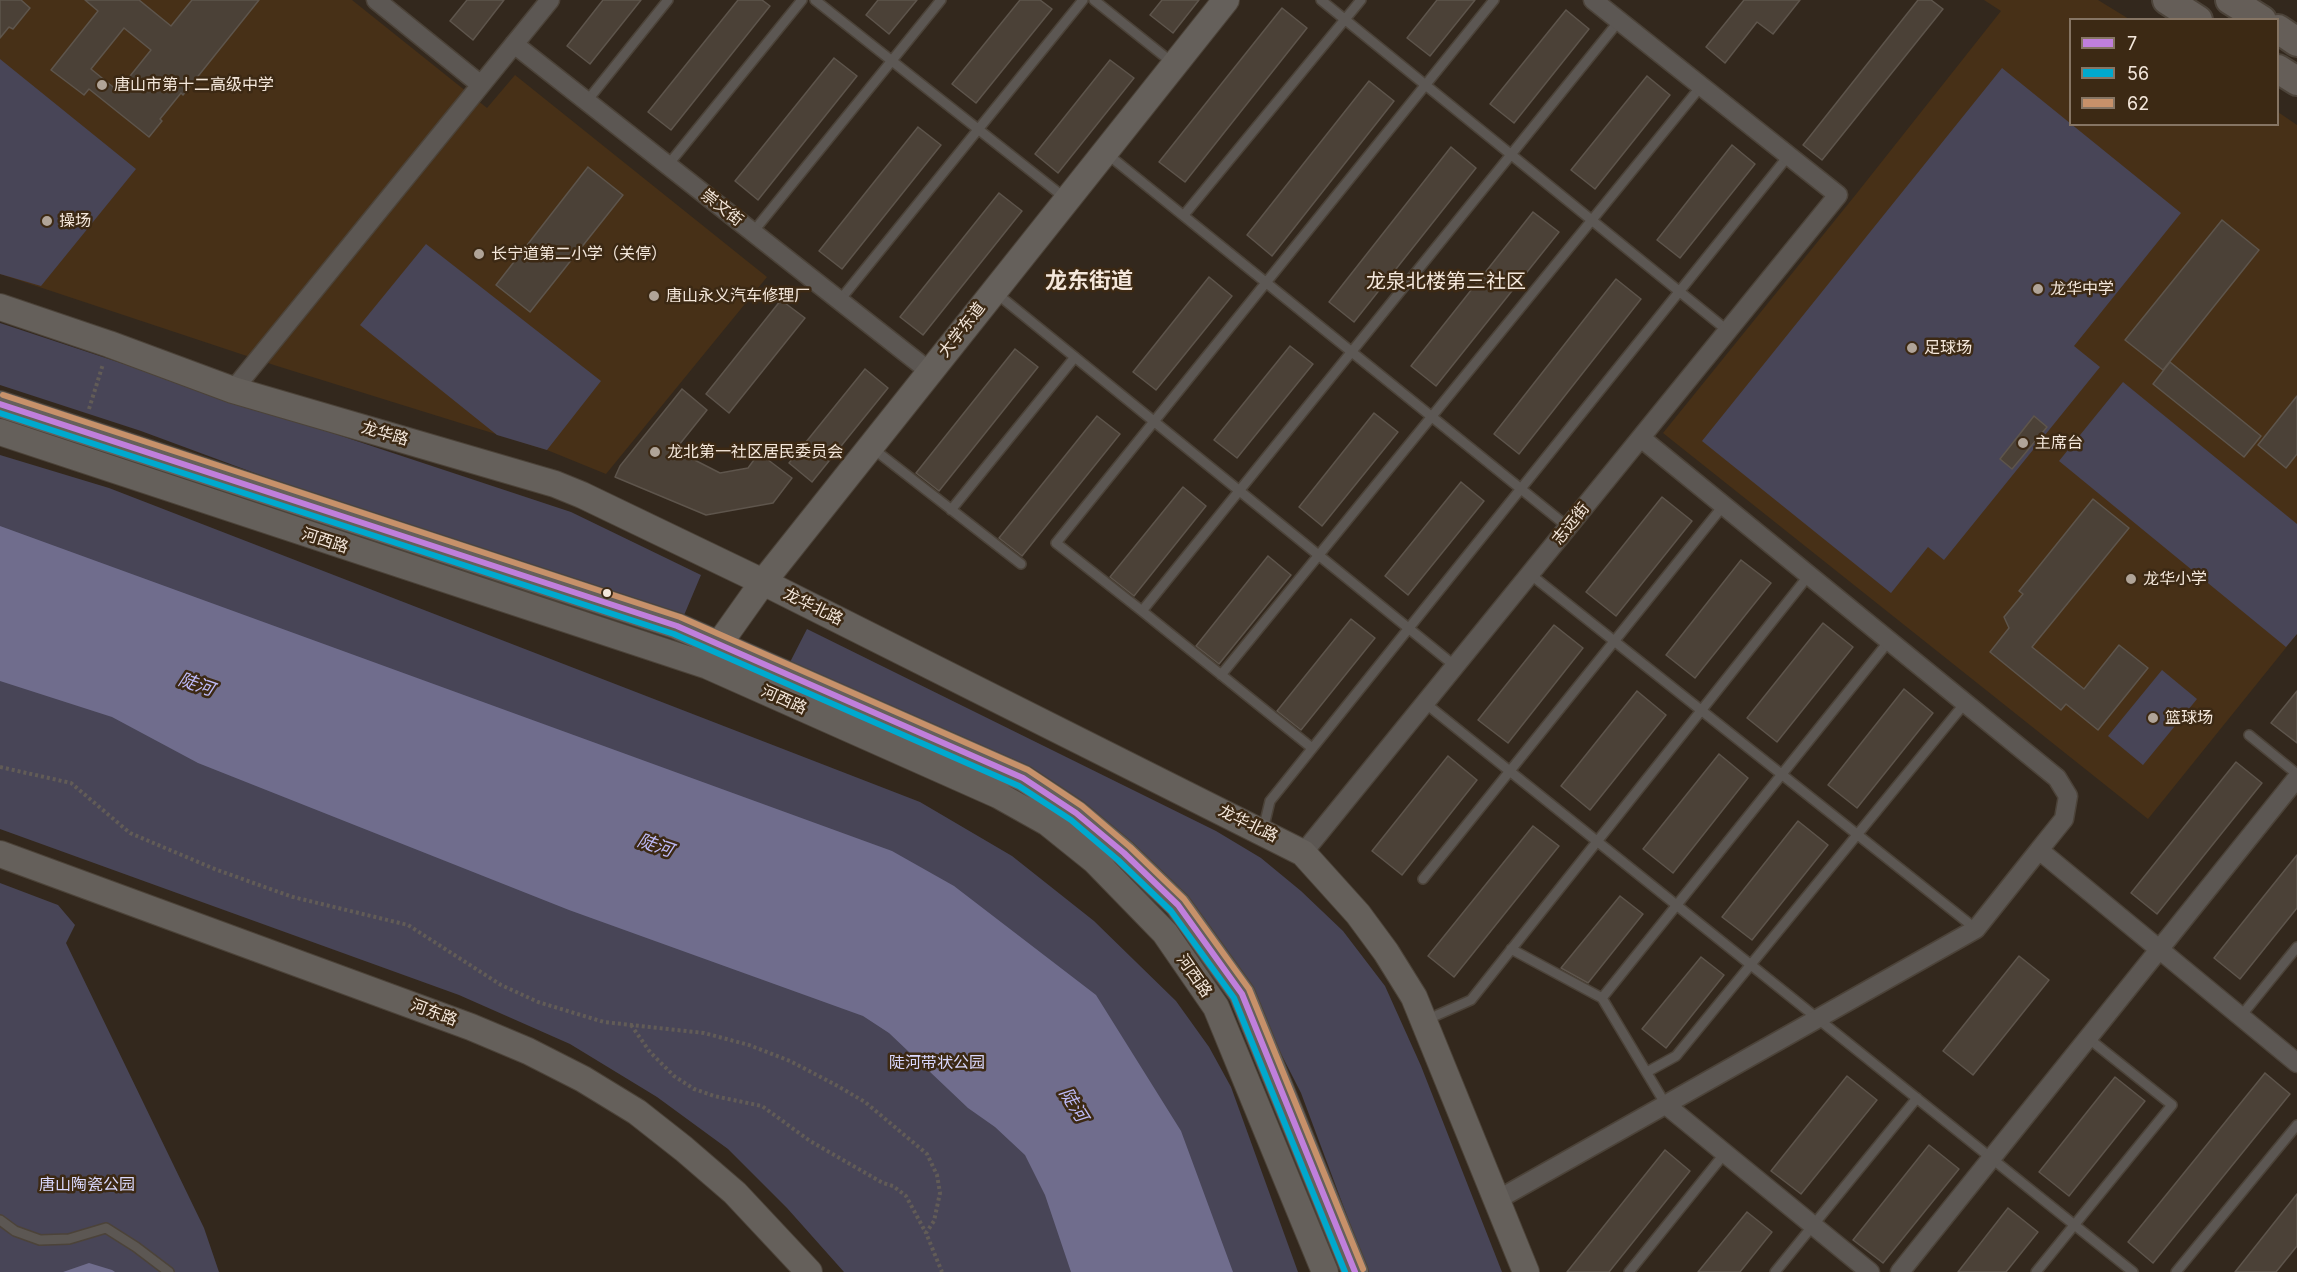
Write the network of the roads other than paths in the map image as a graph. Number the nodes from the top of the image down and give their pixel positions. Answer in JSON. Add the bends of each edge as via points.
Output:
{"nodes":[{"id":1,"x":550,"y":0,"type":"edge"},
{"id":2,"x":668,"y":0,"type":"edge"},
{"id":3,"x":802,"y":0,"type":"edge"},
{"id":4,"x":815,"y":0,"type":"edge"},
{"id":5,"x":941,"y":0,"type":"edge"},
{"id":6,"x":1083,"y":0,"type":"edge"},
{"id":7,"x":1094,"y":0,"type":"edge"},
{"id":8,"x":1226,"y":0,"type":"edge"},
{"id":9,"x":1321,"y":0,"type":"edge"},
{"id":10,"x":1361,"y":0,"type":"edge"},
{"id":11,"x":1494,"y":0,"type":"edge"},
{"id":12,"x":1593,"y":0,"type":"edge"},
{"id":13,"x":2167,"y":0,"type":"edge"},
{"id":14,"x":2230,"y":0,"type":"edge"},
{"id":15,"x":384,"y":2,"type":"edge"},
{"id":16,"x":2195,"y":18,"type":"edge"},
{"id":17,"x":2259,"y":18,"type":"edge"},
{"id":18,"x":1345,"y":19,"type":"junction"},
{"id":19,"x":1619,"y":21,"type":"junction"},
{"id":20,"x":2279,"y":30,"type":"edge"},
{"id":21,"x":2297,"y":42,"type":"edge"},
{"id":22,"x":514,"y":44,"type":"junction"},
{"id":23,"x":892,"y":61,"type":"junction"},
{"id":24,"x":1174,"y":64,"type":"junction"},
{"id":25,"x":2279,"y":70,"type":"edge"},
{"id":26,"x":2297,"y":81,"type":"edge"},
{"id":27,"x":481,"y":85,"type":"junction"},
{"id":28,"x":1426,"y":85,"type":"junction"},
{"id":29,"x":1702,"y":85,"type":"junction"},
{"id":30,"x":587,"y":101,"type":"junction"},
{"id":31,"x":978,"y":129,"type":"junction"},
{"id":32,"x":1105,"y":151,"type":"junction"},
{"id":33,"x":1511,"y":154,"type":"junction"},
{"id":34,"x":1789,"y":155,"type":"junction"},
{"id":35,"x":668,"y":165,"type":"junction"},
{"id":36,"x":1067,"y":200,"type":"junction"},
{"id":37,"x":1184,"y":215,"type":"junction"},
{"id":38,"x":1592,"y":220,"type":"junction"},
{"id":39,"x":753,"y":232,"type":"junction"},
{"id":40,"x":1267,"y":283,"type":"junction"},
{"id":41,"x":993,"y":291,"type":"junction"},
{"id":42,"x":840,"y":300,"type":"junction"},
{"id":43,"x":0,"y":307,"type":"edge"},
{"id":44,"x":1728,"y":331,"type":"junction"},
{"id":45,"x":1352,"y":351,"type":"junction"},
{"id":46,"x":1075,"y":357,"type":"junction"},
{"id":47,"x":929,"y":371,"type":"junction"},
{"id":48,"x":233,"y":390,"type":"junction"},
{"id":49,"x":0,"y":404,"type":"edge"},
{"id":50,"x":1432,"y":417,"type":"junction"},
{"id":51,"x":1155,"y":422,"type":"junction"},
{"id":52,"x":0,"y":432,"type":"edge"},
{"id":53,"x":1641,"y":438,"type":"junction"},
{"id":54,"x":870,"y":446,"type":"junction"},
{"id":55,"x":1239,"y":490,"type":"junction"},
{"id":56,"x":1723,"y":506,"type":"junction"},
{"id":57,"x":951,"y":510,"type":"junction"},
{"id":58,"x":1568,"y":527,"type":"junction"},
{"id":59,"x":1319,"y":555,"type":"junction"},
{"id":60,"x":1021,"y":564,"type":"dead end"},
{"id":61,"x":1530,"y":574,"type":"junction"},
{"id":62,"x":1809,"y":575,"type":"junction"},
{"id":63,"x":763,"y":582,"type":"junction"},
{"id":64,"x":1142,"y":610,"type":"junction"},
{"id":65,"x":1614,"y":641,"type":"junction"},
{"id":66,"x":1889,"y":641,"type":"junction"},
{"id":67,"x":713,"y":655,"type":"junction"},
{"id":68,"x":1455,"y":666,"type":"junction"},
{"id":69,"x":1221,"y":675,"type":"junction"},
{"id":70,"x":1425,"y":703,"type":"junction"},
{"id":71,"x":1965,"y":703,"type":"junction"},
{"id":72,"x":1701,"y":710,"type":"junction"},
{"id":73,"x":2249,"y":735,"type":"dead end"},
{"id":74,"x":1312,"y":748,"type":"junction"},
{"id":75,"x":1510,"y":771,"type":"junction"},
{"id":76,"x":1783,"y":775,"type":"junction"},
{"id":77,"x":2297,"y":776,"type":"edge"},
{"id":78,"x":1263,"y":831,"type":"junction"},
{"id":79,"x":1857,"y":834,"type":"junction"},
{"id":80,"x":1597,"y":841,"type":"junction"},
{"id":81,"x":2039,"y":850,"type":"junction"},
{"id":82,"x":1303,"y":853,"type":"junction"},
{"id":83,"x":0,"y":854,"type":"edge"},
{"id":84,"x":1423,"y":879,"type":"dead end"},
{"id":85,"x":1677,"y":905,"type":"junction"},
{"id":86,"x":1976,"y":929,"type":"junction"},
{"id":87,"x":2297,"y":947,"type":"edge"},
{"id":88,"x":1511,"y":949,"type":"junction"},
{"id":89,"x":2159,"y":949,"type":"junction"},
{"id":90,"x":1751,"y":964,"type":"junction"},
{"id":91,"x":1602,"y":998,"type":"junction"},
{"id":92,"x":2241,"y":1016,"type":"junction"},
{"id":93,"x":1818,"y":1018,"type":"junction"},
{"id":94,"x":1424,"y":1021,"type":"junction"},
{"id":95,"x":2088,"y":1038,"type":"junction"},
{"id":96,"x":2297,"y":1063,"type":"edge"},
{"id":97,"x":1647,"y":1072,"type":"junction"},
{"id":98,"x":1917,"y":1098,"type":"junction"},
{"id":99,"x":1666,"y":1105,"type":"junction"},
{"id":100,"x":2297,"y":1125,"type":"edge"},
{"id":101,"x":1725,"y":1153,"type":"junction"},
{"id":102,"x":1991,"y":1158,"type":"junction"},
{"id":103,"x":1497,"y":1200,"type":"junction"},
{"id":104,"x":0,"y":1220,"type":"edge"},
{"id":105,"x":1814,"y":1225,"type":"junction"},
{"id":106,"x":2074,"y":1225,"type":"junction"},
{"id":107,"x":169,"y":1272,"type":"edge"},
{"id":108,"x":809,"y":1272,"type":"edge"},
{"id":109,"x":1325,"y":1272,"type":"edge"},
{"id":110,"x":1355,"y":1272,"type":"edge"},
{"id":111,"x":1526,"y":1272,"type":"edge"},
{"id":112,"x":1629,"y":1272,"type":"edge"},
{"id":113,"x":1775,"y":1272,"type":"edge"},
{"id":114,"x":1870,"y":1272,"type":"edge"},
{"id":115,"x":1900,"y":1272,"type":"edge"},
{"id":116,"x":2036,"y":1272,"type":"edge"},
{"id":117,"x":2133,"y":1272,"type":"edge"},
{"id":118,"x":2176,"y":1272,"type":"edge"}],
"edges":[{"from":1,"to":22,"type":"street"},
{"from":2,"to":30,"type":"lane"},
{"from":3,"to":35,"type":"lane"},
{"from":4,"to":23,"type":"lane"},
{"from":5,"to":23,"type":"lane"},
{"from":6,"to":31,"type":"lane"},
{"from":7,"to":24,"type":"lane"},
{"from":8,"to":24,"type":"street","name":"大学东道"},
{"from":9,"to":18,"type":"lane"},
{"from":10,"to":18,"type":"lane"},
{"from":11,"to":28,"type":"lane"},
{"from":12,"to":19,"type":"street"},
{"from":13,"to":16,"type":"main road"},
{"from":14,"to":17,"type":"main road"},
{"from":15,"to":27,"type":"street"},
{"from":18,"to":28,"type":"lane"},
{"from":18,"to":37,"type":"lane"},
{"from":19,"to":29,"type":"street"},
{"from":19,"to":33,"type":"lane"},
{"from":20,"to":21,"type":"main road"},
{"from":22,"to":27,"type":"street"},
{"from":22,"to":30,"type":"street","name":"崇文街"},
{"from":23,"to":31,"type":"lane"},
{"from":23,"to":39,"type":"lane"},
{"from":24,"to":32,"type":"street","name":"大学东道"},
{"from":25,"to":26,"type":"main road"},
{"from":27,"to":48,"type":"street"},
{"from":28,"to":33,"type":"lane"},
{"from":28,"to":40,"type":"lane"},
{"from":29,"to":34,"type":"street"},
{"from":29,"to":38,"type":"lane"},
{"from":30,"to":35,"type":"street","name":"崇文街"},
{"from":31,"to":36,"type":"lane"},
{"from":31,"to":42,"type":"lane"},
{"from":32,"to":36,"type":"street","name":"大学东道"},
{"from":32,"to":37,"type":"lane"},
{"from":33,"to":38,"type":"lane"},
{"from":33,"to":45,"type":"lane"},
{"from":34,"to":44,"type":"street","name":"志远街","via":[[1838,195]]},
{"from":34,"to":74,"type":"lane"},
{"from":35,"to":39,"type":"street","name":"崇文街"},
{"from":36,"to":41,"type":"street","name":"大学东道"},
{"from":37,"to":40,"type":"lane"},
{"from":38,"to":44,"type":"lane"},
{"from":38,"to":50,"type":"lane"},
{"from":39,"to":42,"type":"street","name":"崇文街"},
{"from":40,"to":45,"type":"lane"},
{"from":40,"to":51,"type":"lane"},
{"from":41,"to":46,"type":"lane"},
{"from":41,"to":47,"type":"street","name":"大学东道"},
{"from":42,"to":47,"type":"street","name":"崇文街"},
{"from":43,"to":48,"type":"street","name":"龙华路"},
{"from":44,"to":53,"type":"street","name":"志远街"},
{"from":45,"to":50,"type":"lane"},
{"from":45,"to":55,"type":"lane"},
{"from":46,"to":51,"type":"lane"},
{"from":46,"to":57,"type":"lane"},
{"from":47,"to":54,"type":"street","name":"大学东道"},
{"from":48,"to":63,"type":"street","name":"龙华路","via":[[555,484]]},
{"from":49,"to":67,"type":"street","name":"河西路","via":[[677,626]]},
{"from":50,"to":58,"type":"lane"},
{"from":50,"to":59,"type":"lane"},
{"from":51,"to":55,"type":"lane"},
{"from":51,"to":64,"type":"lane","via":[[1056,543]]},
{"from":52,"to":67,"type":"street","name":"河西路"},
{"from":53,"to":56,"type":"street"},
{"from":53,"to":58,"type":"street","name":"志远街"},
{"from":54,"to":57,"type":"lane"},
{"from":54,"to":63,"type":"street","name":"大学东道"},
{"from":55,"to":59,"type":"lane"},
{"from":55,"to":64,"type":"lane"},
{"from":56,"to":62,"type":"street"},
{"from":56,"to":65,"type":"lane"},
{"from":57,"to":60,"type":"lane"},
{"from":58,"to":61,"type":"street","name":"志远街"},
{"from":59,"to":68,"type":"lane"},
{"from":59,"to":69,"type":"lane"},
{"from":61,"to":65,"type":"lane"},
{"from":61,"to":68,"type":"street","name":"志远街"},
{"from":62,"to":66,"type":"street"},
{"from":62,"to":72,"type":"lane"},
{"from":63,"to":67,"type":"street","name":"大学东道"},
{"from":63,"to":78,"type":"street","name":"龙华北路"},
{"from":64,"to":69,"type":"lane"},
{"from":65,"to":72,"type":"lane"},
{"from":65,"to":75,"type":"lane"},
{"from":66,"to":71,"type":"street"},
{"from":66,"to":76,"type":"lane"},
{"from":67,"to":109,"type":"street","name":"河西路","via":[[998,795],[1048,823],[1094,860],[1165,933],[1216,1008]]},
{"from":67,"to":110,"type":"street","name":"河西路","via":[[1023,778],[1076,813],[1124,853],[1178,905],[1242,994]]},
{"from":68,"to":70,"type":"street","name":"志远街"},
{"from":69,"to":74,"type":"lane"},
{"from":70,"to":75,"type":"lane"},
{"from":70,"to":82,"type":"street","name":"志远街"},
{"from":71,"to":79,"type":"lane"},
{"from":71,"to":81,"type":"street","via":[[2057,777],[2068,796],[2064,819]]},
{"from":72,"to":76,"type":"lane"},
{"from":72,"to":80,"type":"lane"},
{"from":73,"to":77,"type":"lane"},
{"from":74,"to":78,"type":"lane","via":[[1270,801]]},
{"from":75,"to":80,"type":"lane"},
{"from":75,"to":84,"type":"lane"},
{"from":76,"to":79,"type":"lane"},
{"from":76,"to":85,"type":"lane"},
{"from":77,"to":89,"type":"street"},
{"from":78,"to":82,"type":"street","name":"龙华北路"},
{"from":79,"to":86,"type":"lane"},
{"from":79,"to":90,"type":"lane"},
{"from":80,"to":85,"type":"lane"},
{"from":80,"to":88,"type":"lane"},
{"from":81,"to":86,"type":"street"},
{"from":81,"to":89,"type":"street"},
{"from":82,"to":94,"type":"street","name":"龙华北路","via":[[1386,952]]},
{"from":83,"to":108,"type":"street","name":"河东路","via":[[471,1027],[583,1079],[638,1112],[684,1149],[735,1193]]},
{"from":85,"to":90,"type":"lane"},
{"from":85,"to":91,"type":"lane"},
{"from":86,"to":93,"type":"street"},
{"from":87,"to":92,"type":"lane"},
{"from":88,"to":91,"type":"lane"},
{"from":88,"to":94,"type":"lane","via":[[1471,1000]]},
{"from":89,"to":92,"type":"street"},
{"from":89,"to":95,"type":"street"},
{"from":90,"to":93,"type":"lane"},
{"from":90,"to":97,"type":"lane","via":[[1676,1056]]},
{"from":91,"to":97,"type":"lane"},
{"from":92,"to":96,"type":"street"},
{"from":93,"to":98,"type":"lane"},
{"from":93,"to":99,"type":"street"},
{"from":94,"to":103,"type":"street","name":"龙华北路"},
{"from":95,"to":102,"type":"street"},
{"from":95,"to":106,"type":"lane","via":[[2172,1105]]},
{"from":97,"to":99,"type":"lane"},
{"from":98,"to":102,"type":"lane"},
{"from":98,"to":105,"type":"lane"},
{"from":99,"to":101,"type":"street"},
{"from":99,"to":103,"type":"street"},
{"from":100,"to":118,"type":"lane"},
{"from":101,"to":105,"type":"street"},
{"from":101,"to":112,"type":"lane"},
{"from":102,"to":106,"type":"lane"},
{"from":102,"to":115,"type":"street"},
{"from":103,"to":111,"type":"street","name":"龙华北路"},
{"from":104,"to":107,"type":"lane","via":[[15,1231],[40,1240],[69,1239],[106,1228]]},
{"from":105,"to":113,"type":"lane"},
{"from":105,"to":114,"type":"street"},
{"from":106,"to":116,"type":"lane"},
{"from":106,"to":117,"type":"lane"}]}
